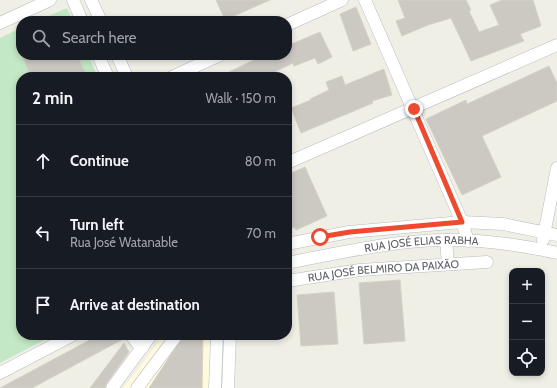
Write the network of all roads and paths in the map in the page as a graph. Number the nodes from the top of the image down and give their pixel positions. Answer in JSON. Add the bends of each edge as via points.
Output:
{"nodes":[{"id":1,"x":50,"y":0,"type":"edge"},
{"id":2,"x":73,"y":0,"type":"edge"},
{"id":3,"x":91,"y":0,"type":"edge"},
{"id":4,"x":342,"y":0,"type":"edge"},
{"id":5,"x":365,"y":0,"type":"edge"},
{"id":6,"x":16,"y":16,"type":"edge"},
{"id":7,"x":17,"y":16,"type":"edge"},
{"id":8,"x":80,"y":16,"type":"edge"},
{"id":9,"x":99,"y":16,"type":"edge"},
{"id":10,"x":292,"y":23,"type":"edge"},
{"id":11,"x":0,"y":24,"type":"edge"},
{"id":12,"x":557,"y":45,"type":"edge"},
{"id":13,"x":100,"y":60,"type":"edge"},
{"id":14,"x":119,"y":60,"type":"edge"},
{"id":15,"x":209,"y":60,"type":"edge"},
{"id":16,"x":106,"y":72,"type":"edge"},
{"id":17,"x":125,"y":72,"type":"edge"},
{"id":18,"x":183,"y":72,"type":"edge"},
{"id":19,"x":414,"y":109,"type":"junction"},
{"id":20,"x":292,"y":161,"type":"edge"},
{"id":21,"x":557,"y":168,"type":"edge"},
{"id":22,"x":462,"y":222,"type":"junction"},
{"id":23,"x":545,"y":233,"type":"junction"},
{"id":24,"x":557,"y":235,"type":"edge"},
{"id":25,"x":446,"y":240,"type":"junction"},
{"id":26,"x":470,"y":241,"type":"junction"},
{"id":27,"x":292,"y":243,"type":"edge"},
{"id":28,"x":541,"y":249,"type":"junction"},
{"id":29,"x":355,"y":250,"type":"junction"},
{"id":30,"x":557,"y":253,"type":"edge"},
{"id":31,"x":292,"y":262,"type":"edge"},
{"id":32,"x":448,"y":264,"type":"junction"},
{"id":33,"x":360,"y":270,"type":"junction"},
{"id":34,"x":293,"y":280,"type":"edge"},
{"id":35,"x":63,"y":340,"type":"edge"},
{"id":36,"x":131,"y":340,"type":"edge"},
{"id":37,"x":148,"y":340,"type":"edge"},
{"id":38,"x":173,"y":340,"type":"edge"},
{"id":39,"x":217,"y":340,"type":"edge"},
{"id":40,"x":230,"y":340,"type":"edge"},
{"id":41,"x":143,"y":347,"type":"junction"},
{"id":42,"x":0,"y":373,"type":"edge"},
{"id":43,"x":112,"y":388,"type":"edge"},
{"id":44,"x":137,"y":388,"type":"edge"},
{"id":45,"x":215,"y":388,"type":"edge"},
{"id":46,"x":228,"y":388,"type":"edge"}],
"edges":[{"from":1,"to":7,"type":"street"},
{"from":2,"to":8,"type":"street"},
{"from":3,"to":9,"type":"street"},
{"from":4,"to":10,"type":"street"},
{"from":5,"to":19,"type":"street"},
{"from":6,"to":11,"type":"street"},
{"from":12,"to":19,"type":"street"},
{"from":13,"to":16,"type":"street"},
{"from":14,"to":17,"type":"street"},
{"from":15,"to":18,"type":"street"},
{"from":19,"to":20,"type":"street"},
{"from":19,"to":22,"type":"street"},
{"from":21,"to":23,"type":"street"},
{"from":22,"to":23,"type":"street","via":[[503,224]]},
{"from":22,"to":26,"type":"street"},
{"from":22,"to":27,"type":"street","via":[[350,232]]},
{"from":23,"to":24,"type":"street"},
{"from":23,"to":28,"type":"street"},
{"from":25,"to":26,"type":"street","name":"RUA JOSÉ ELIAS RABHA"},
{"from":25,"to":29,"type":"street","name":"RUA JOSÉ ELIAS RABHA"},
{"from":25,"to":32,"type":"street"},
{"from":26,"to":28,"type":"street","name":"RUA JOSÉ ELIAS RABHA"},
{"from":26,"to":32,"type":"street","name":"RUA JOSÉ BELMIRO DA PAIXÃO","via":[[484,262]]},
{"from":28,"to":30,"type":"street","name":"RUA JOSÉ ELIAS RABHA"},
{"from":29,"to":31,"type":"street","name":"RUA JOSÉ ELIAS RABHA"},
{"from":29,"to":33,"type":"street"},
{"from":32,"to":33,"type":"street","name":"RUA JOSÉ BELMIRO DA PAIXÃO"},
{"from":33,"to":34,"type":"street","name":"RUA JOSÉ BELMIRO DA PAIXÃO"},
{"from":35,"to":42,"type":"street"},
{"from":36,"to":41,"type":"street"},
{"from":37,"to":41,"type":"street"},
{"from":38,"to":44,"type":"street"},
{"from":39,"to":45,"type":"street"},
{"from":40,"to":46,"type":"street"},
{"from":41,"to":43,"type":"street"}]}
